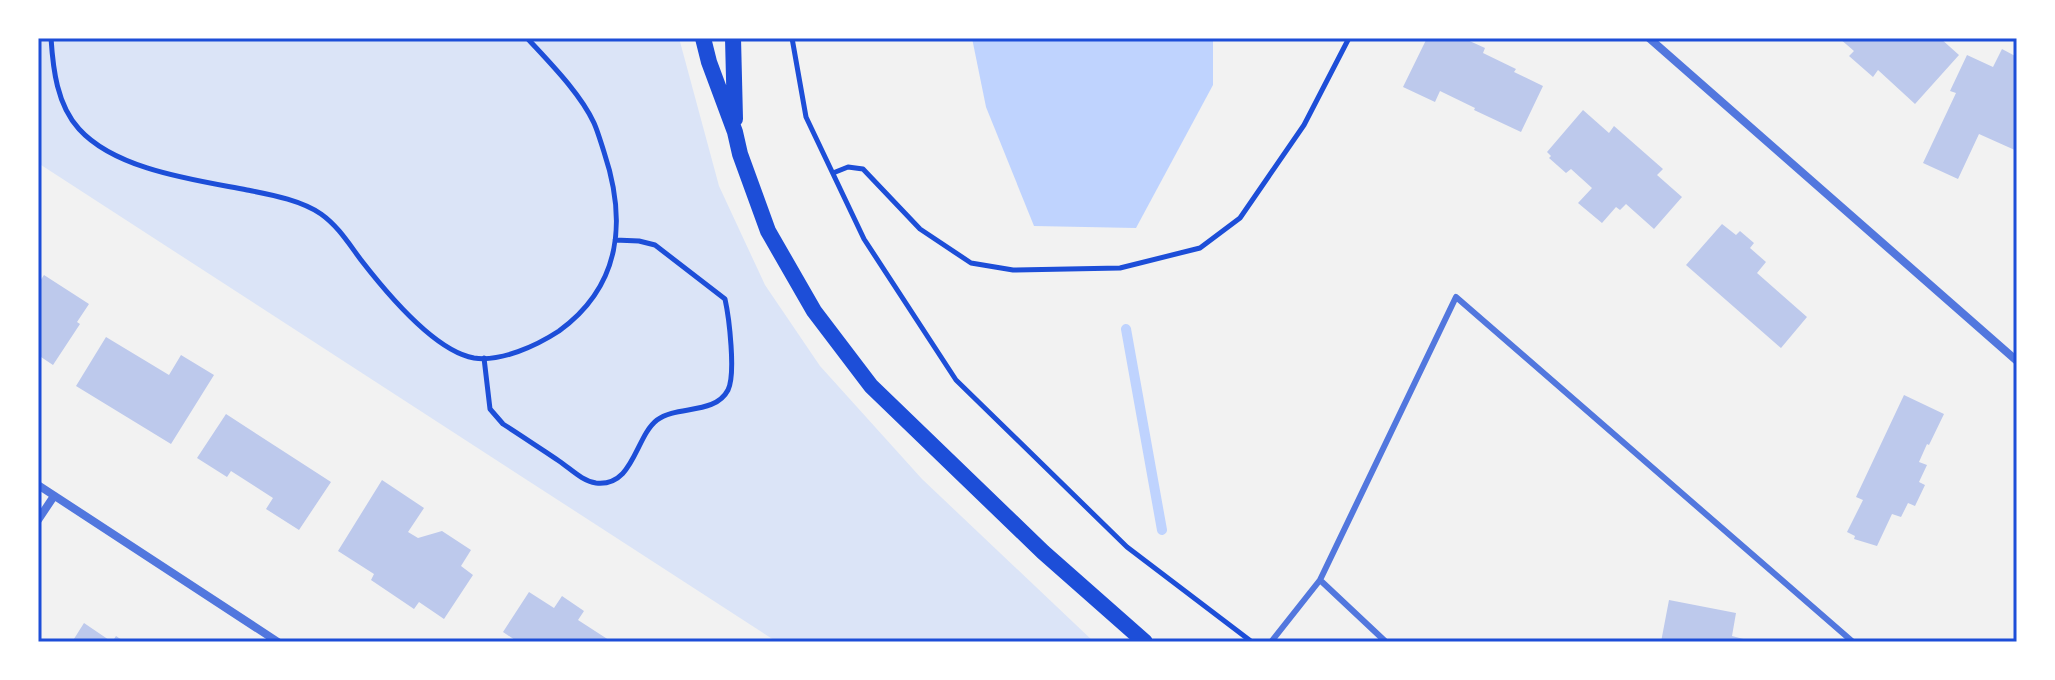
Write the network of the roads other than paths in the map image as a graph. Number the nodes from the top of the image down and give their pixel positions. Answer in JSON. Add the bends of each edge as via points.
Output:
{"nodes":[{"id":1,"x":703,"y":38,"type":"edge"},
{"id":2,"x":733,"y":38,"type":"edge"},
{"id":3,"x":1649,"y":38,"type":"edge"},
{"id":4,"x":735,"y":132,"type":"junction"},
{"id":5,"x":2017,"y":361,"type":"edge"},
{"id":6,"x":38,"y":485,"type":"edge"},
{"id":7,"x":54,"y":496,"type":"junction"},
{"id":8,"x":38,"y":520,"type":"edge"},
{"id":9,"x":1320,"y":580,"type":"junction"},
{"id":10,"x":278,"y":642,"type":"edge"},
{"id":11,"x":1145,"y":642,"type":"edge"},
{"id":12,"x":1271,"y":642,"type":"edge"},
{"id":13,"x":1386,"y":642,"type":"edge"},
{"id":14,"x":1853,"y":642,"type":"edge"}],
"edges":[{"from":1,"to":4,"type":"main road"},
{"from":2,"to":4,"type":"main road"},
{"from":3,"to":5,"type":"street"},
{"from":4,"to":11,"type":"main road","via":[[768,231],[814,311],[871,386]]},
{"from":6,"to":7,"type":"street"},
{"from":7,"to":8,"type":"street"},
{"from":7,"to":10,"type":"street"},
{"from":9,"to":12,"type":"lane"},
{"from":9,"to":13,"type":"lane"},
{"from":9,"to":14,"type":"lane","via":[[1456,297]]}]}
